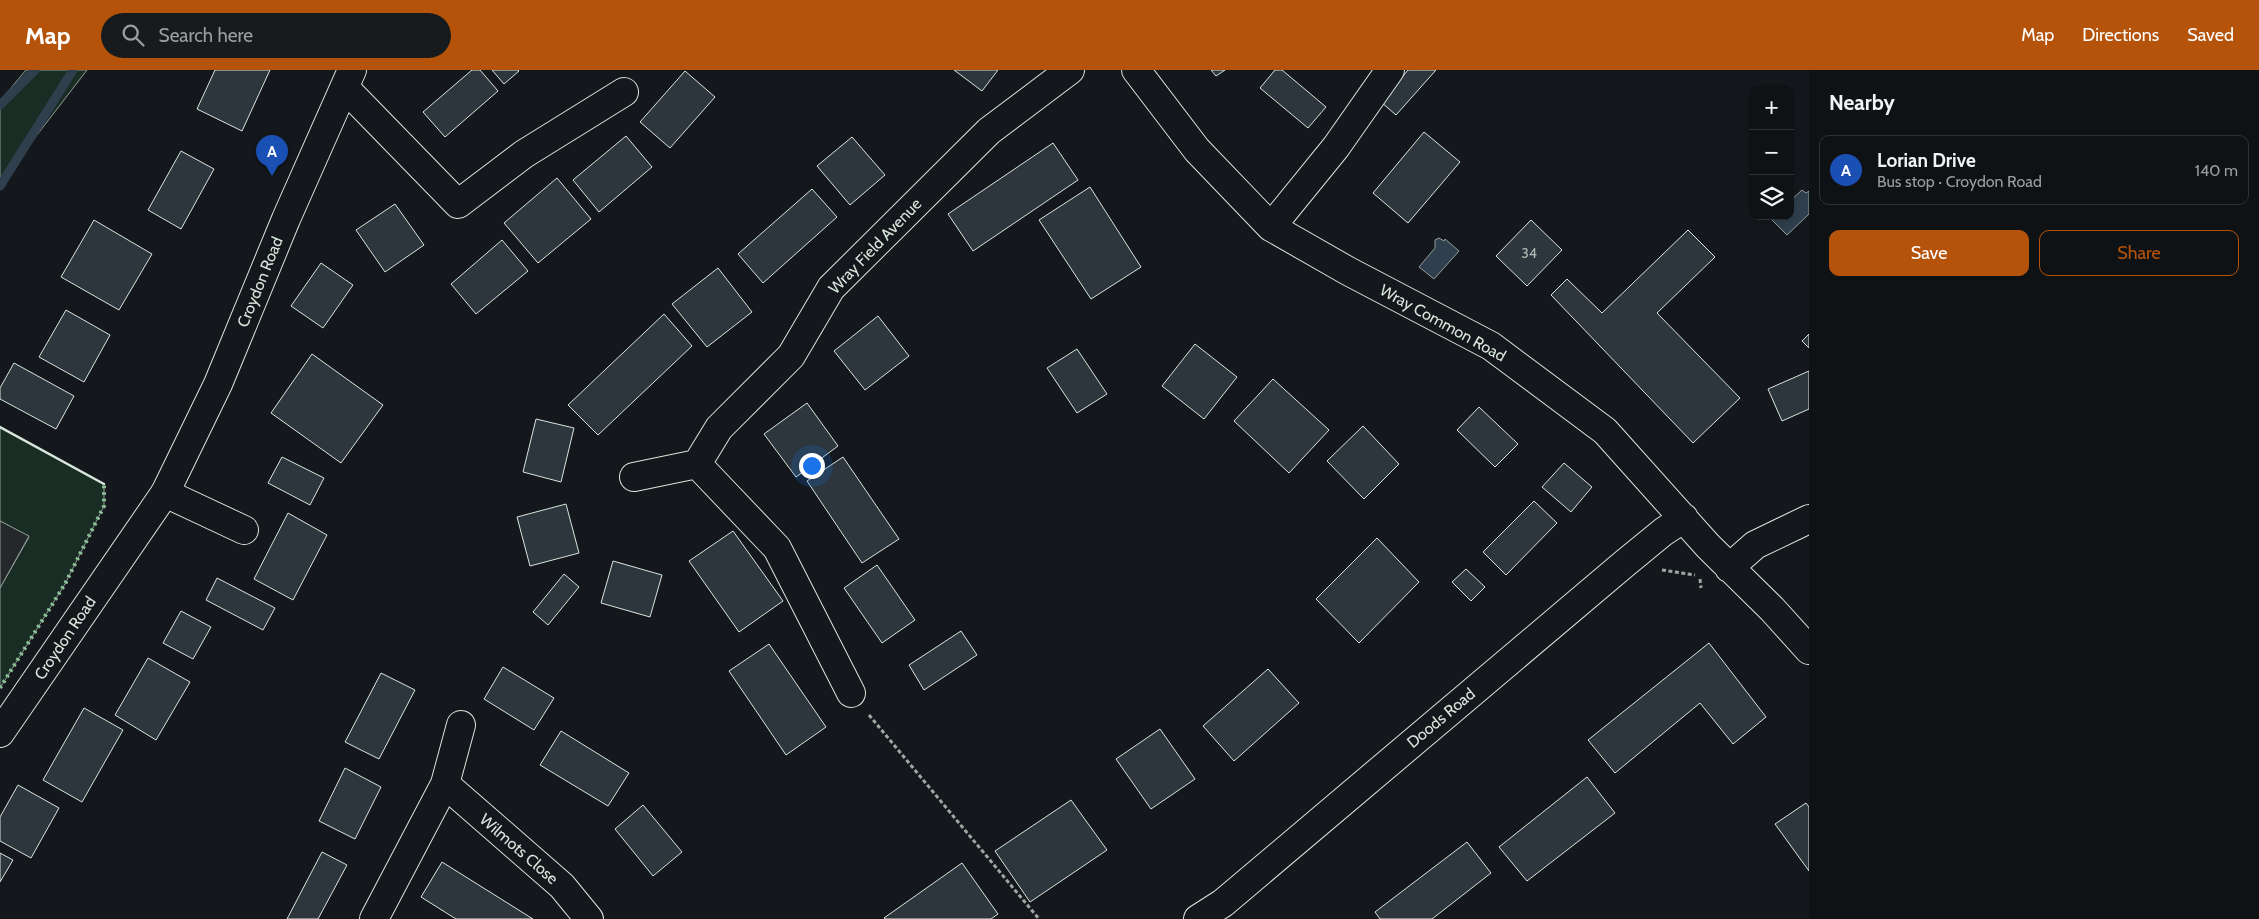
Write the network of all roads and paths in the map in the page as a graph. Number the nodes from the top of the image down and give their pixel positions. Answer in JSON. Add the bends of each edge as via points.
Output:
{"nodes":[{"id":1,"x":1070,"y":70,"type":"edge"},
{"id":2,"x":1136,"y":70,"type":"edge"},
{"id":3,"x":1390,"y":70,"type":"edge"},
{"id":4,"x":349,"y":79,"type":"edge"},
{"id":5,"x":624,"y":92,"type":"dead end"},
{"id":6,"x":1271,"y":227,"type":"junction"},
{"id":7,"x":697,"y":464,"type":"junction"},
{"id":8,"x":634,"y":477,"type":"dead end"},
{"id":9,"x":164,"y":493,"type":"junction"},
{"id":10,"x":1684,"y":518,"type":"junction"},
{"id":11,"x":1809,"y":519,"type":"edge"},
{"id":12,"x":244,"y":530,"type":"dead end"},
{"id":13,"x":1624,"y":564,"type":"junction"},
{"id":14,"x":1729,"y":568,"type":"junction"},
{"id":15,"x":1809,"y":650,"type":"edge"},
{"id":16,"x":851,"y":693,"type":"joint"},
{"id":17,"x":461,"y":725,"type":"dead end"},
{"id":18,"x":0,"y":733,"type":"edge"},
{"id":19,"x":445,"y":784,"type":"junction"},
{"id":20,"x":374,"y":919,"type":"edge"},
{"id":21,"x":589,"y":919,"type":"edge"},
{"id":22,"x":1038,"y":919,"type":"edge"},
{"id":23,"x":1198,"y":919,"type":"edge"}],
"edges":[{"from":1,"to":7,"type":"street","name":"Wray Field Avenue","via":[[989,131],[832,288],[791,356],[718,428]]},
{"from":2,"to":6,"type":"street","name":"Wray Common Road","via":[[1197,150]]},
{"from":3,"to":6,"type":"street","via":[[1336,147]]},
{"from":4,"to":5,"type":"street","via":[[458,204],[524,154]]},
{"from":4,"to":9,"type":"street","name":"Croydon Road","via":[[286,219],[218,384]]},
{"from":6,"to":10,"type":"street","name":"Wray Common Road","via":[[1348,272],[1491,346],[1605,431]]},
{"from":7,"to":8,"type":"street"},
{"from":7,"to":16,"type":"street","via":[[777,548]]},
{"from":9,"to":12,"type":"street"},
{"from":9,"to":18,"type":"street","name":"Croydon Road"},
{"from":10,"to":13,"type":"street","name":"Doods Road"},
{"from":10,"to":14,"type":"street","name":"Wray Common Road"},
{"from":11,"to":14,"type":"street","via":[[1755,545]]},
{"from":13,"to":14,"type":"path","via":[[1700,576]]},
{"from":13,"to":23,"type":"street","name":"Doods Road","via":[[1223,903]]},
{"from":14,"to":15,"type":"street","name":"Wray Common Road"},
{"from":16,"to":22,"type":"path"},
{"from":17,"to":19,"type":"street"},
{"from":19,"to":20,"type":"street"},
{"from":19,"to":21,"type":"street","name":"Wilmots Close","via":[[562,886]]}]}
